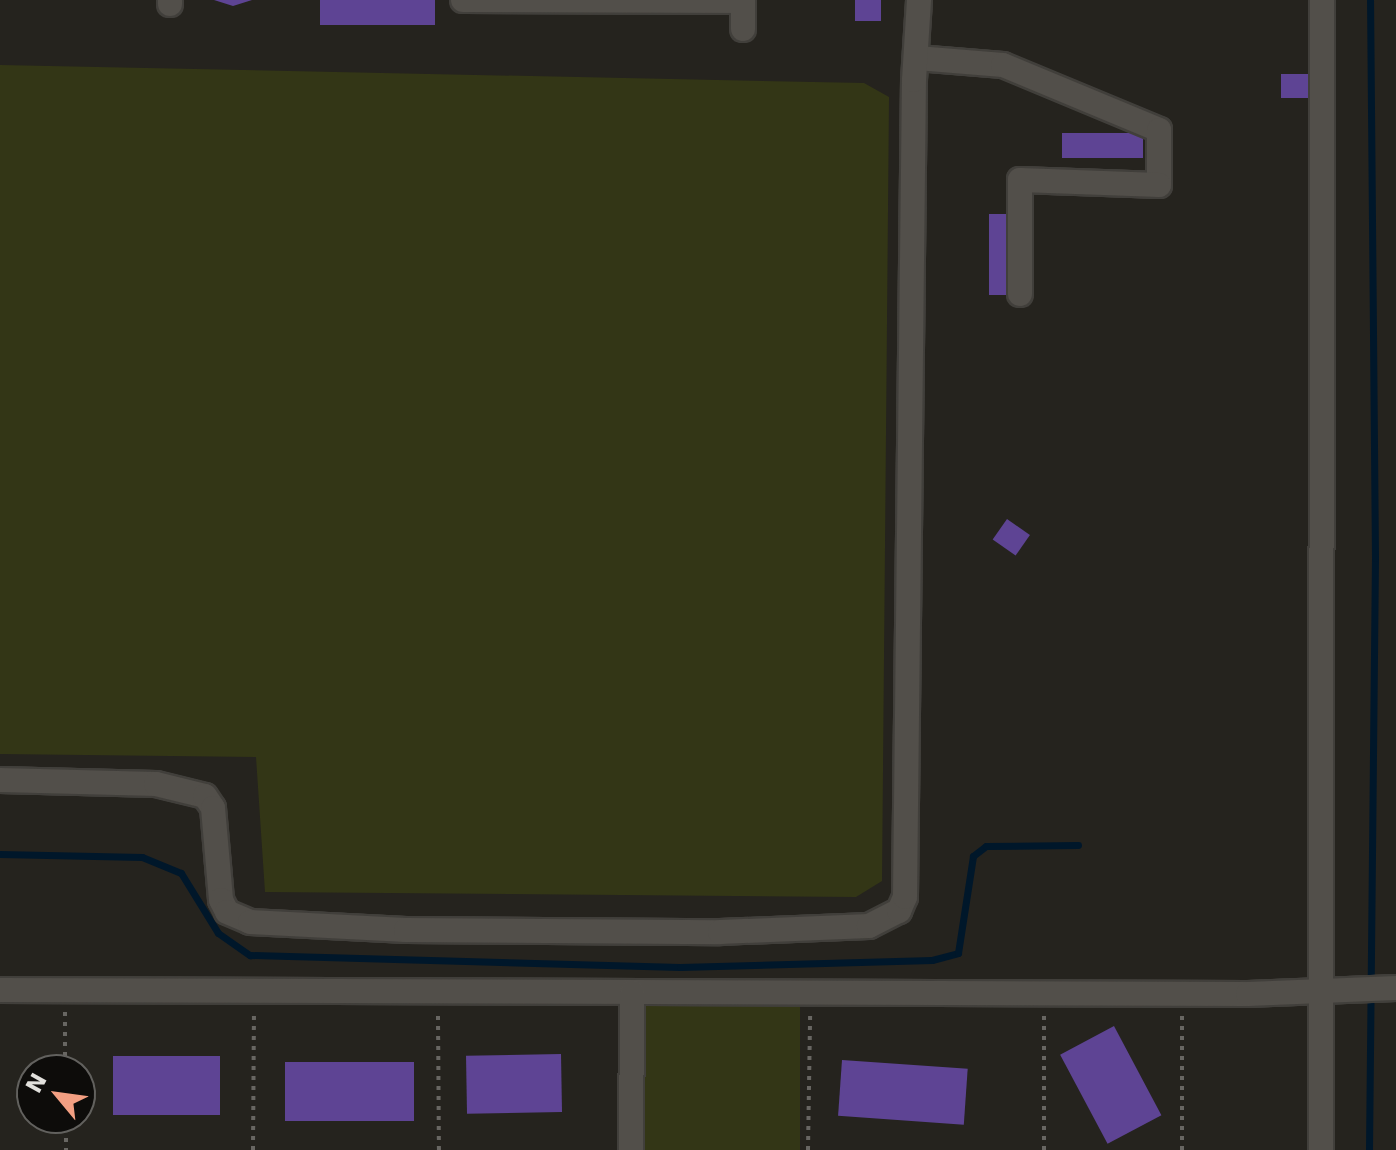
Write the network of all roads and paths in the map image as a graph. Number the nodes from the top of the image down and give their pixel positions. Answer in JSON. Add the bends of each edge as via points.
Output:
{"nodes":[{"id":1,"x":463,"y":0,"type":"edge"},
{"id":2,"x":919,"y":0,"type":"edge"},
{"id":3,"x":1322,"y":0,"type":"edge"},
{"id":4,"x":743,"y":1,"type":"edge"},
{"id":5,"x":743,"y":29,"type":"dead end"},
{"id":6,"x":917,"y":58,"type":"junction"},
{"id":7,"x":1020,"y":294,"type":"dead end"},
{"id":8,"x":0,"y":780,"type":"edge"},
{"id":9,"x":1392,"y":988,"type":"edge"},
{"id":10,"x":0,"y":990,"type":"edge"},
{"id":11,"x":65,"y":990,"type":"junction"},
{"id":12,"x":254,"y":990,"type":"junction"},
{"id":13,"x":1326,"y":990,"type":"junction"},
{"id":14,"x":438,"y":991,"type":"junction"},
{"id":15,"x":632,"y":992,"type":"junction"},
{"id":16,"x":810,"y":992,"type":"junction"},
{"id":17,"x":1044,"y":993,"type":"junction"},
{"id":18,"x":1182,"y":993,"type":"junction"},
{"id":19,"x":65,"y":1054,"type":"edge"},
{"id":20,"x":253,"y":1150,"type":"edge"},
{"id":21,"x":439,"y":1150,"type":"edge"},
{"id":22,"x":631,"y":1150,"type":"edge"},
{"id":23,"x":808,"y":1150,"type":"edge"},
{"id":24,"x":1044,"y":1150,"type":"edge"},
{"id":25,"x":1182,"y":1150,"type":"edge"},
{"id":26,"x":1321,"y":1150,"type":"edge"}],
"edges":[{"from":1,"to":4,"type":"street"},
{"from":2,"to":6,"type":"street"},
{"from":3,"to":13,"type":"street"},
{"from":4,"to":5,"type":"street"},
{"from":6,"to":7,"type":"street","via":[[1003,65],[1159,130],[1159,185],[1020,180]]},
{"from":6,"to":8,"type":"street","via":[[905,897],[899,911],[886,921],[720,932],[406,930],[250,922],[227,912],[221,900],[216,825],[205,796],[156,784]]},
{"from":9,"to":13,"type":"street"},
{"from":10,"to":11,"type":"street"},
{"from":11,"to":12,"type":"street"},
{"from":11,"to":19,"type":"path"},
{"from":12,"to":14,"type":"street"},
{"from":12,"to":20,"type":"path"},
{"from":13,"to":18,"type":"street"},
{"from":13,"to":26,"type":"street"},
{"from":14,"to":15,"type":"street"},
{"from":14,"to":21,"type":"path"},
{"from":15,"to":16,"type":"street"},
{"from":15,"to":22,"type":"street"},
{"from":16,"to":17,"type":"street"},
{"from":16,"to":23,"type":"path"},
{"from":17,"to":18,"type":"street"},
{"from":17,"to":24,"type":"path"},
{"from":18,"to":25,"type":"path"}]}
